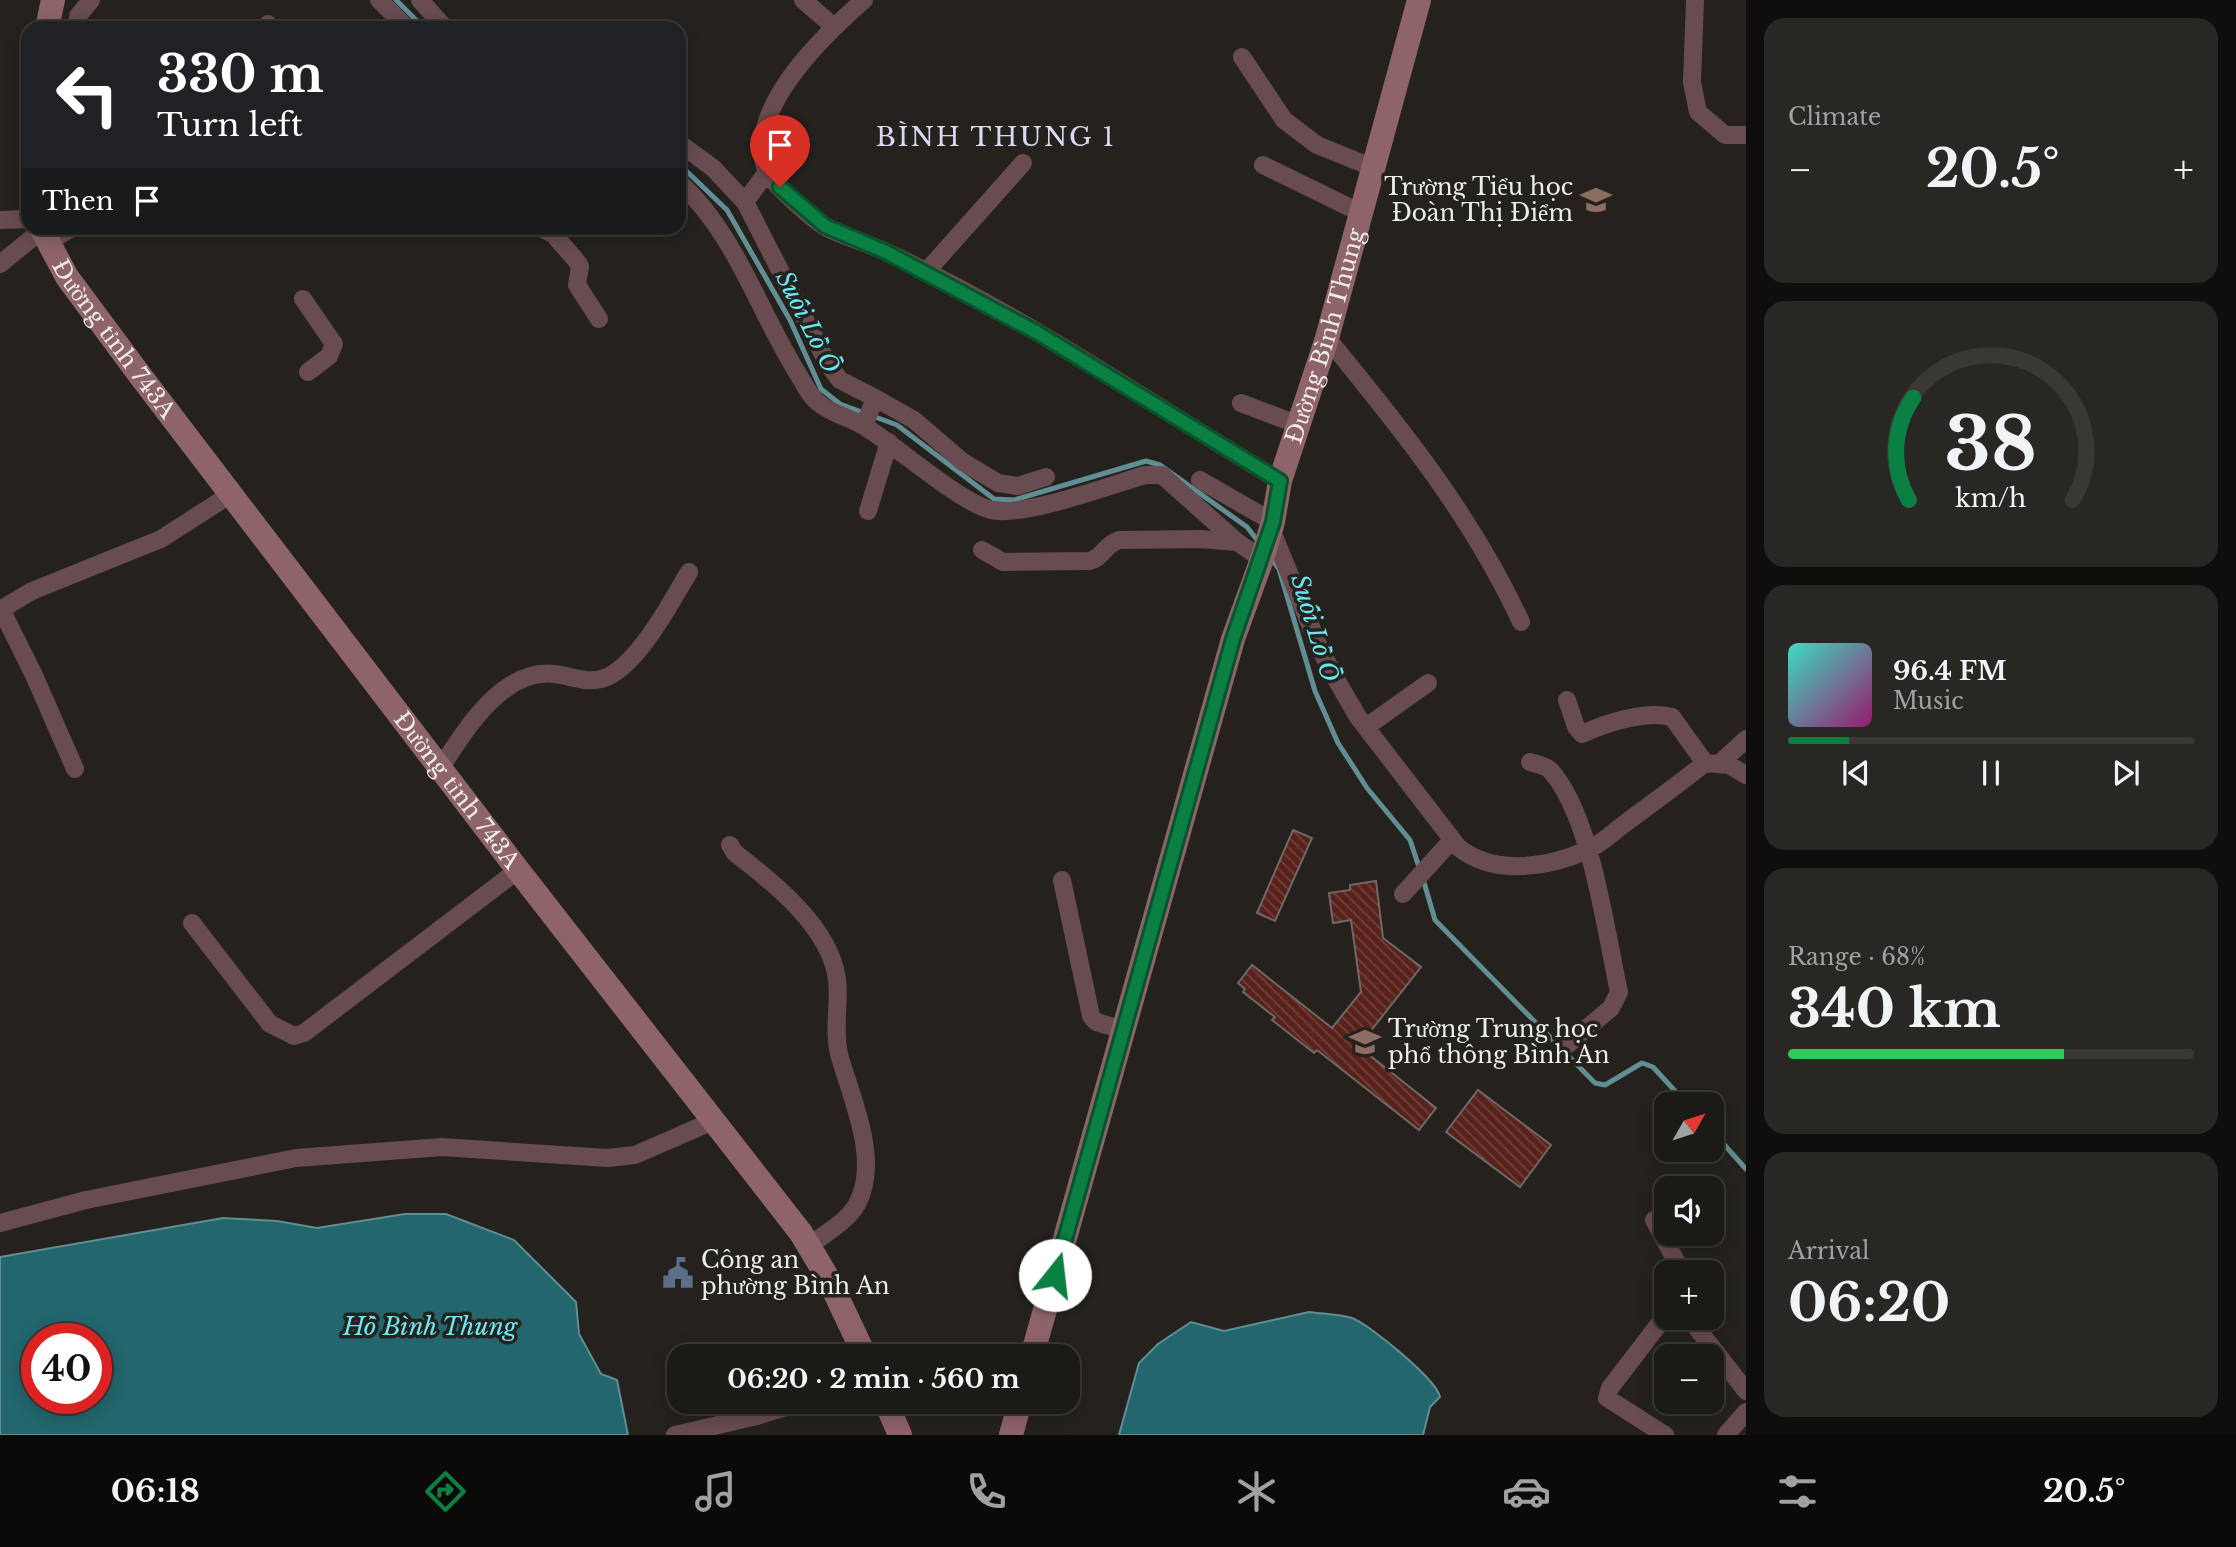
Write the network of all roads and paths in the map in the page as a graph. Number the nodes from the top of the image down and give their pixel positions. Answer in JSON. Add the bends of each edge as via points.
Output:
{"nodes":[{"id":1,"x":53,"y":0,"type":"edge"},
{"id":2,"x":91,"y":0,"type":"edge"},
{"id":3,"x":379,"y":0,"type":"edge"},
{"id":4,"x":420,"y":0,"type":"edge"},
{"id":5,"x":803,"y":0,"type":"edge"},
{"id":6,"x":864,"y":0,"type":"edge"},
{"id":7,"x":1419,"y":0,"type":"edge"},
{"id":8,"x":1695,"y":0,"type":"edge"},
{"id":9,"x":48,"y":21,"type":"edge"},
{"id":10,"x":78,"y":21,"type":"edge"},
{"id":11,"x":400,"y":21,"type":"edge"},
{"id":12,"x":439,"y":21,"type":"edge"},
{"id":13,"x":833,"y":26,"type":"junction"},
{"id":14,"x":1242,"y":57,"type":"dead end"},
{"id":15,"x":1746,"y":135,"type":"edge"},
{"id":16,"x":686,"y":148,"type":"edge"},
{"id":17,"x":1023,"y":163,"type":"dead end"},
{"id":18,"x":1263,"y":165,"type":"dead end"},
{"id":19,"x":1374,"y":168,"type":"junction"},
{"id":20,"x":767,"y":172,"type":"junction"},
{"id":21,"x":686,"y":188,"type":"edge"},
{"id":22,"x":745,"y":202,"type":"junction"},
{"id":23,"x":1361,"y":213,"type":"junction"},
{"id":24,"x":0,"y":220,"type":"edge"},
{"id":25,"x":21,"y":225,"type":"edge"},
{"id":26,"x":34,"y":235,"type":"edge"},
{"id":27,"x":43,"y":235,"type":"edge"},
{"id":28,"x":554,"y":235,"type":"edge"},
{"id":29,"x":0,"y":264,"type":"edge"},
{"id":30,"x":926,"y":272,"type":"junction"},
{"id":31,"x":303,"y":299,"type":"dead end"},
{"id":32,"x":599,"y":319,"type":"dead end"},
{"id":33,"x":1327,"y":338,"type":"junction"},
{"id":34,"x":308,"y":372,"type":"dead end"},
{"id":35,"x":874,"y":401,"type":"junction"},
{"id":36,"x":1241,"y":403,"type":"dead end"},
{"id":37,"x":1299,"y":425,"type":"junction"},
{"id":38,"x":864,"y":426,"type":"junction"},
{"id":39,"x":889,"y":442,"type":"junction"},
{"id":40,"x":1046,"y":477,"type":"dead end"},
{"id":41,"x":1200,"y":480,"type":"dead end"},
{"id":42,"x":1280,"y":481,"type":"junction"},
{"id":43,"x":231,"y":494,"type":"junction"},
{"id":44,"x":868,"y":511,"type":"dead end"},
{"id":45,"x":1268,"y":539,"type":"junction"},
{"id":46,"x":1237,"y":542,"type":"junction"},
{"id":47,"x":982,"y":550,"type":"dead end"},
{"id":48,"x":688,"y":572,"type":"dead end"},
{"id":49,"x":0,"y":609,"type":"edge"},
{"id":50,"x":1521,"y":622,"type":"dead end"},
{"id":51,"x":1428,"y":683,"type":"dead end"},
{"id":52,"x":1567,"y":700,"type":"dead end"},
{"id":53,"x":1366,"y":727,"type":"junction"},
{"id":54,"x":1746,"y":739,"type":"edge"},
{"id":55,"x":1530,"y":762,"type":"dead end"},
{"id":56,"x":1712,"y":763,"type":"junction"},
{"id":57,"x":75,"y":769,"type":"dead end"},
{"id":58,"x":440,"y":769,"type":"junction"},
{"id":59,"x":1746,"y":775,"type":"edge"},
{"id":60,"x":1452,"y":840,"type":"junction"},
{"id":61,"x":730,"y":845,"type":"dead end"},
{"id":62,"x":1589,"y":850,"type":"junction"},
{"id":63,"x":518,"y":870,"type":"junction"},
{"id":64,"x":1062,"y":880,"type":"dead end"},
{"id":65,"x":1408,"y":890,"type":"dead end"},
{"id":66,"x":192,"y":923,"type":"dead end"},
{"id":67,"x":1124,"y":1030,"type":"junction"},
{"id":68,"x":1567,"y":1045,"type":"dead end"},
{"id":69,"x":713,"y":1121,"type":"junction"},
{"id":70,"x":0,"y":1223,"type":"edge"},
{"id":71,"x":809,"y":1246,"type":"junction"},
{"id":72,"x":1654,"y":1330,"type":"edge"},
{"id":73,"x":1698,"y":1330,"type":"edge"},
{"id":74,"x":859,"y":1344,"type":"edge"},
{"id":75,"x":1035,"y":1344,"type":"edge"},
{"id":76,"x":1746,"y":1391,"type":"edge"},
{"id":77,"x":1746,"y":1412,"type":"edge"},
{"id":78,"x":763,"y":1414,"type":"edge"},
{"id":79,"x":891,"y":1414,"type":"edge"},
{"id":80,"x":1017,"y":1414,"type":"edge"},
{"id":81,"x":677,"y":1435,"type":"edge"},
{"id":82,"x":900,"y":1435,"type":"edge"},
{"id":83,"x":1011,"y":1435,"type":"edge"},
{"id":84,"x":1665,"y":1435,"type":"edge"},
{"id":85,"x":1726,"y":1435,"type":"edge"}],
"edges":[{"from":1,"to":9,"type":"main road"},
{"from":2,"to":10,"type":"street"},
{"from":3,"to":11,"type":"street"},
{"from":4,"to":12,"type":"street"},
{"from":5,"to":13,"type":"street"},
{"from":6,"to":13,"type":"street"},
{"from":7,"to":19,"type":"main road","name":"Đường Bình Thung"},
{"from":8,"to":15,"type":"street","via":[[1692,82],[1698,112],[1725,135]]},
{"from":13,"to":20,"type":"street","via":[[769,113],[762,151]]},
{"from":14,"to":19,"type":"street","via":[[1284,120],[1317,145]]},
{"from":16,"to":22,"type":"street","via":[[713,167]]},
{"from":17,"to":30,"type":"street"},
{"from":18,"to":23,"type":"street"},
{"from":19,"to":23,"type":"main road","name":"Đường Bình Thung"},
{"from":20,"to":22,"type":"street"},
{"from":20,"to":30,"type":"street","via":[[825,226]]},
{"from":21,"to":38,"type":"street","via":[[705,205],[816,402]]},
{"from":22,"to":35,"type":"street","via":[[828,364],[840,380]]},
{"from":23,"to":33,"type":"main road","name":"Đường Bình Thung"},
{"from":24,"to":25,"type":"street"},
{"from":26,"to":29,"type":"street"},
{"from":27,"to":43,"type":"main road","name":"Đường tỉnh 743A","via":[[67,277]]},
{"from":28,"to":32,"type":"street","via":[[580,265],[577,285]]},
{"from":30,"to":42,"type":"street","via":[[1038,333]]},
{"from":31,"to":34,"type":"street","via":[[334,344],[329,356]]},
{"from":33,"to":37,"type":"main road","name":"Đường Bình Thung"},
{"from":33,"to":50,"type":"street","via":[[1438,479],[1492,561]]},
{"from":35,"to":38,"type":"street"},
{"from":35,"to":40,"type":"street","via":[[914,420],[990,480],[1018,486]]},
{"from":36,"to":37,"type":"street"},
{"from":37,"to":42,"type":"main road","name":"Đường Bình Thung"},
{"from":38,"to":39,"type":"street"},
{"from":39,"to":44,"type":"street"},
{"from":39,"to":46,"type":"street","via":[[954,490],[991,510],[1027,508],[1145,475],[1162,475]]},
{"from":41,"to":45,"type":"street"},
{"from":42,"to":45,"type":"main road","name":"Đường Bình Thung"},
{"from":43,"to":49,"type":"street","via":[[161,539],[32,591]]},
{"from":43,"to":58,"type":"main road","name":"Đường tỉnh 743A"},
{"from":45,"to":46,"type":"street"},
{"from":45,"to":53,"type":"street","via":[[1320,649]]},
{"from":45,"to":67,"type":"main road","name":"Đường Bình Thung","via":[[1233,639]]},
{"from":46,"to":47,"type":"street","via":[[1119,540],[1089,561],[1003,562]]},
{"from":48,"to":58,"type":"street","via":[[670,604],[617,672],[591,681],[553,673],[528,677],[478,713]]},
{"from":49,"to":57,"type":"street"},
{"from":51,"to":53,"type":"street"},
{"from":52,"to":56,"type":"street","via":[[1582,734],[1598,726],[1661,714],[1672,717]]},
{"from":53,"to":60,"type":"street"},
{"from":54,"to":56,"type":"street"},
{"from":55,"to":62,"type":"street","via":[[1549,769],[1572,807]]},
{"from":56,"to":59,"type":"street","via":[[1729,765]]},
{"from":56,"to":62,"type":"street"},
{"from":58,"to":63,"type":"main road","name":"Đường tỉnh 743A"},
{"from":60,"to":62,"type":"street","via":[[1470,857],[1509,866],[1546,863]]},
{"from":60,"to":65,"type":"street"},
{"from":61,"to":71,"type":"street","via":[[787,894],[819,936],[837,977],[838,1050],[861,1133],[865,1182],[856,1206]]},
{"from":62,"to":68,"type":"street","via":[[1619,992],[1611,1008]]},
{"from":63,"to":66,"type":"street","via":[[304,1033],[294,1036],[270,1024]]},
{"from":63,"to":69,"type":"main road","name":"Đường tỉnh 743A"},
{"from":64,"to":67,"type":"street","via":[[1091,1016],[1096,1022]]},
{"from":67,"to":75,"type":"main road","name":"Đường Bình Thung"},
{"from":69,"to":70,"type":"street","via":[[635,1155],[607,1158],[442,1147],[296,1158],[86,1200]]},
{"from":69,"to":71,"type":"main road","name":"Đường tỉnh 743A"},
{"from":71,"to":74,"type":"main road","name":"Đường tỉnh 743A"},
{"from":72,"to":84,"type":"street","via":[[1607,1398]]},
{"from":73,"to":76,"type":"street"},
{"from":77,"to":85,"type":"street"},
{"from":78,"to":81,"type":"street"},
{"from":79,"to":82,"type":"main road"},
{"from":80,"to":83,"type":"main road"}]}
